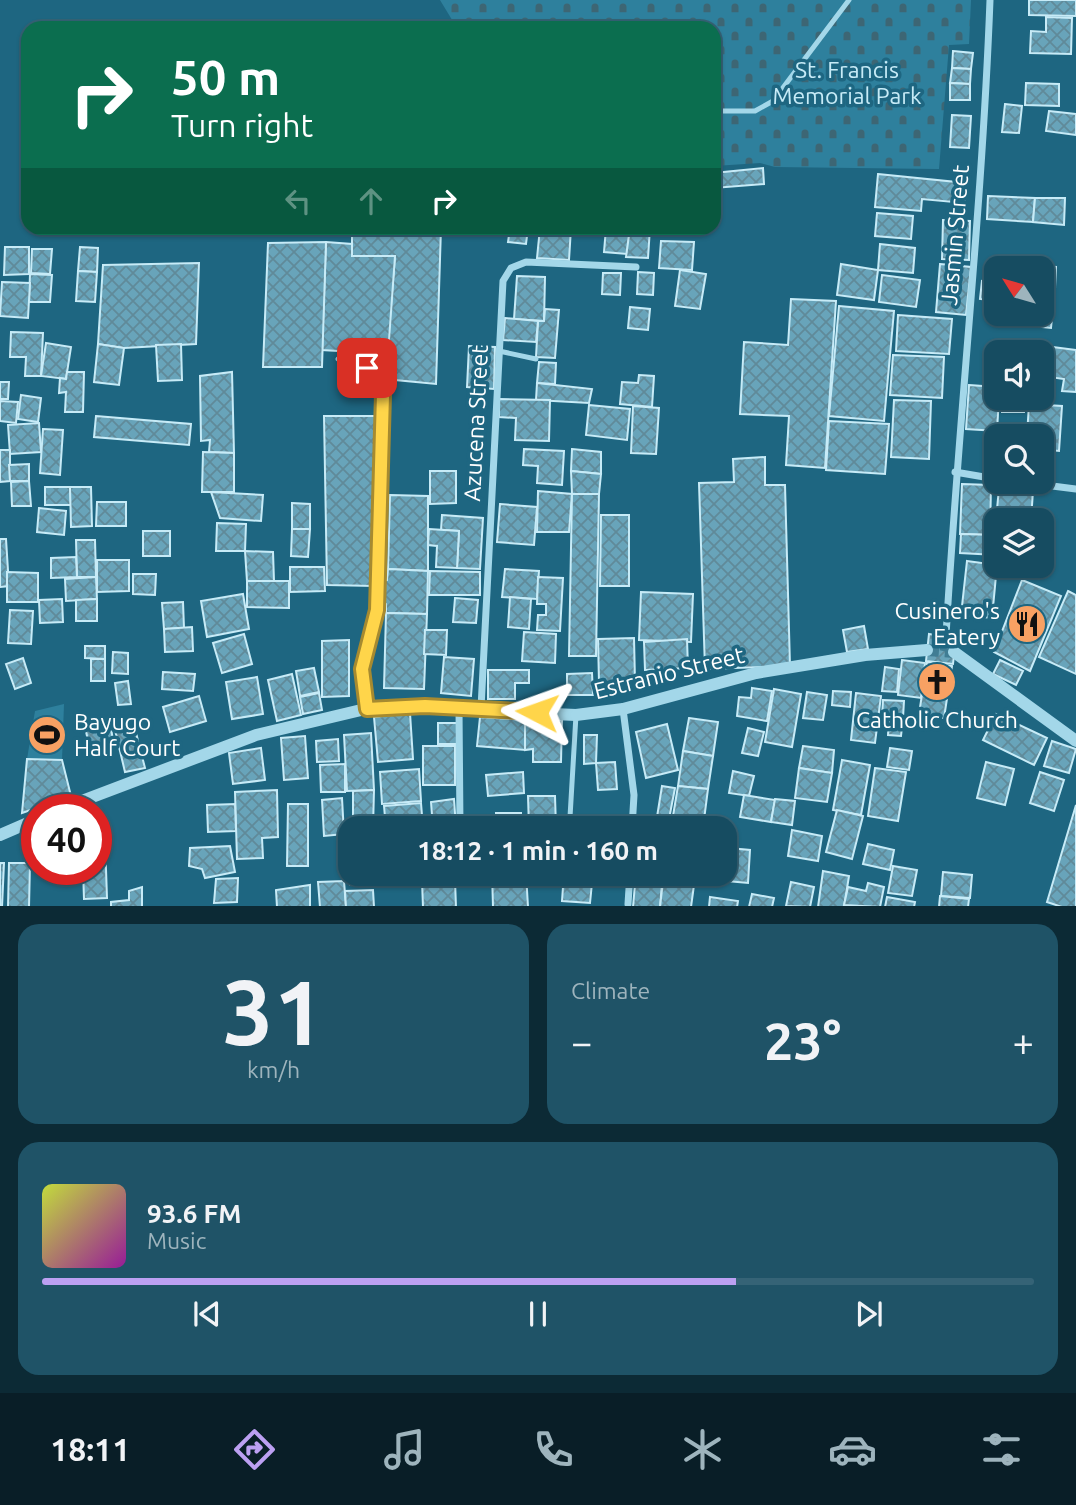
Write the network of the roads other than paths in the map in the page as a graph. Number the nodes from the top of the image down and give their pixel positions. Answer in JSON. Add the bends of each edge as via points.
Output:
{"nodes":[{"id":1,"x":849,"y":0,"type":"edge"},
{"id":2,"x":990,"y":0,"type":"edge"},
{"id":3,"x":721,"y":111,"type":"edge"},
{"id":4,"x":636,"y":267,"type":"dead end"},
{"id":5,"x":499,"y":351,"type":"junction"},
{"id":6,"x":338,"y":359,"type":"dead end"},
{"id":7,"x":536,"y":359,"type":"dead end"},
{"id":8,"x":955,"y":472,"type":"junction"},
{"id":9,"x":984,"y":476,"type":"edge"},
{"id":10,"x":1054,"y":486,"type":"edge"},
{"id":11,"x":1076,"y":489,"type":"edge"},
{"id":12,"x":946,"y":636,"type":"tunnel mouth"},
{"id":13,"x":928,"y":650,"type":"tunnel mouth"},
{"id":14,"x":954,"y":652,"type":"tunnel mouth"},
{"id":15,"x":459,"y":707,"type":"junction"},
{"id":16,"x":481,"y":708,"type":"junction"},
{"id":17,"x":367,"y":709,"type":"junction"},
{"id":18,"x":623,"y":709,"type":"junction"},
{"id":19,"x":576,"y":715,"type":"junction"},
{"id":20,"x":1076,"y":741,"type":"edge"},
{"id":21,"x":100,"y":794,"type":"edge"},
{"id":22,"x":460,"y":816,"type":"edge"},
{"id":23,"x":570,"y":816,"type":"edge"},
{"id":24,"x":633,"y":816,"type":"edge"},
{"id":25,"x":21,"y":826,"type":"edge"},
{"id":26,"x":0,"y":835,"type":"edge"},
{"id":27,"x":629,"y":886,"type":"edge"},
{"id":28,"x":628,"y":904,"type":"dead end"}],
"edges":[{"from":1,"to":3,"type":"lane","via":[[773,102],[755,110]]},
{"from":2,"to":8,"type":"street","name":"Jasmin Street"},
{"from":4,"to":5,"type":"street","name":"Azucena Street","via":[[526,262],[511,268],[503,281]]},
{"from":5,"to":7,"type":"lane"},
{"from":5,"to":16,"type":"street","name":"Azucena Street"},
{"from":6,"to":17,"type":"lane","via":[[367,368],[383,394],[377,610],[362,669]]},
{"from":8,"to":9,"type":"street"},
{"from":8,"to":12,"type":"street","name":"Jasmin Street"},
{"from":10,"to":11,"type":"street"},
{"from":13,"to":18,"type":"street","name":"Estranio Street","via":[[756,673]]},
{"from":14,"to":20,"type":"street"},
{"from":15,"to":16,"type":"street","name":"Estranio Street"},
{"from":15,"to":17,"type":"street","name":"Estranio Street"},
{"from":15,"to":22,"type":"street"},
{"from":16,"to":19,"type":"street","name":"Estranio Street"},
{"from":17,"to":21,"type":"street","name":"Estranio Street","via":[[256,735]]},
{"from":18,"to":19,"type":"street","name":"Estranio Street"},
{"from":18,"to":24,"type":"street"},
{"from":19,"to":23,"type":"lane"},
{"from":25,"to":26,"type":"street"},
{"from":27,"to":28,"type":"street"}]}
